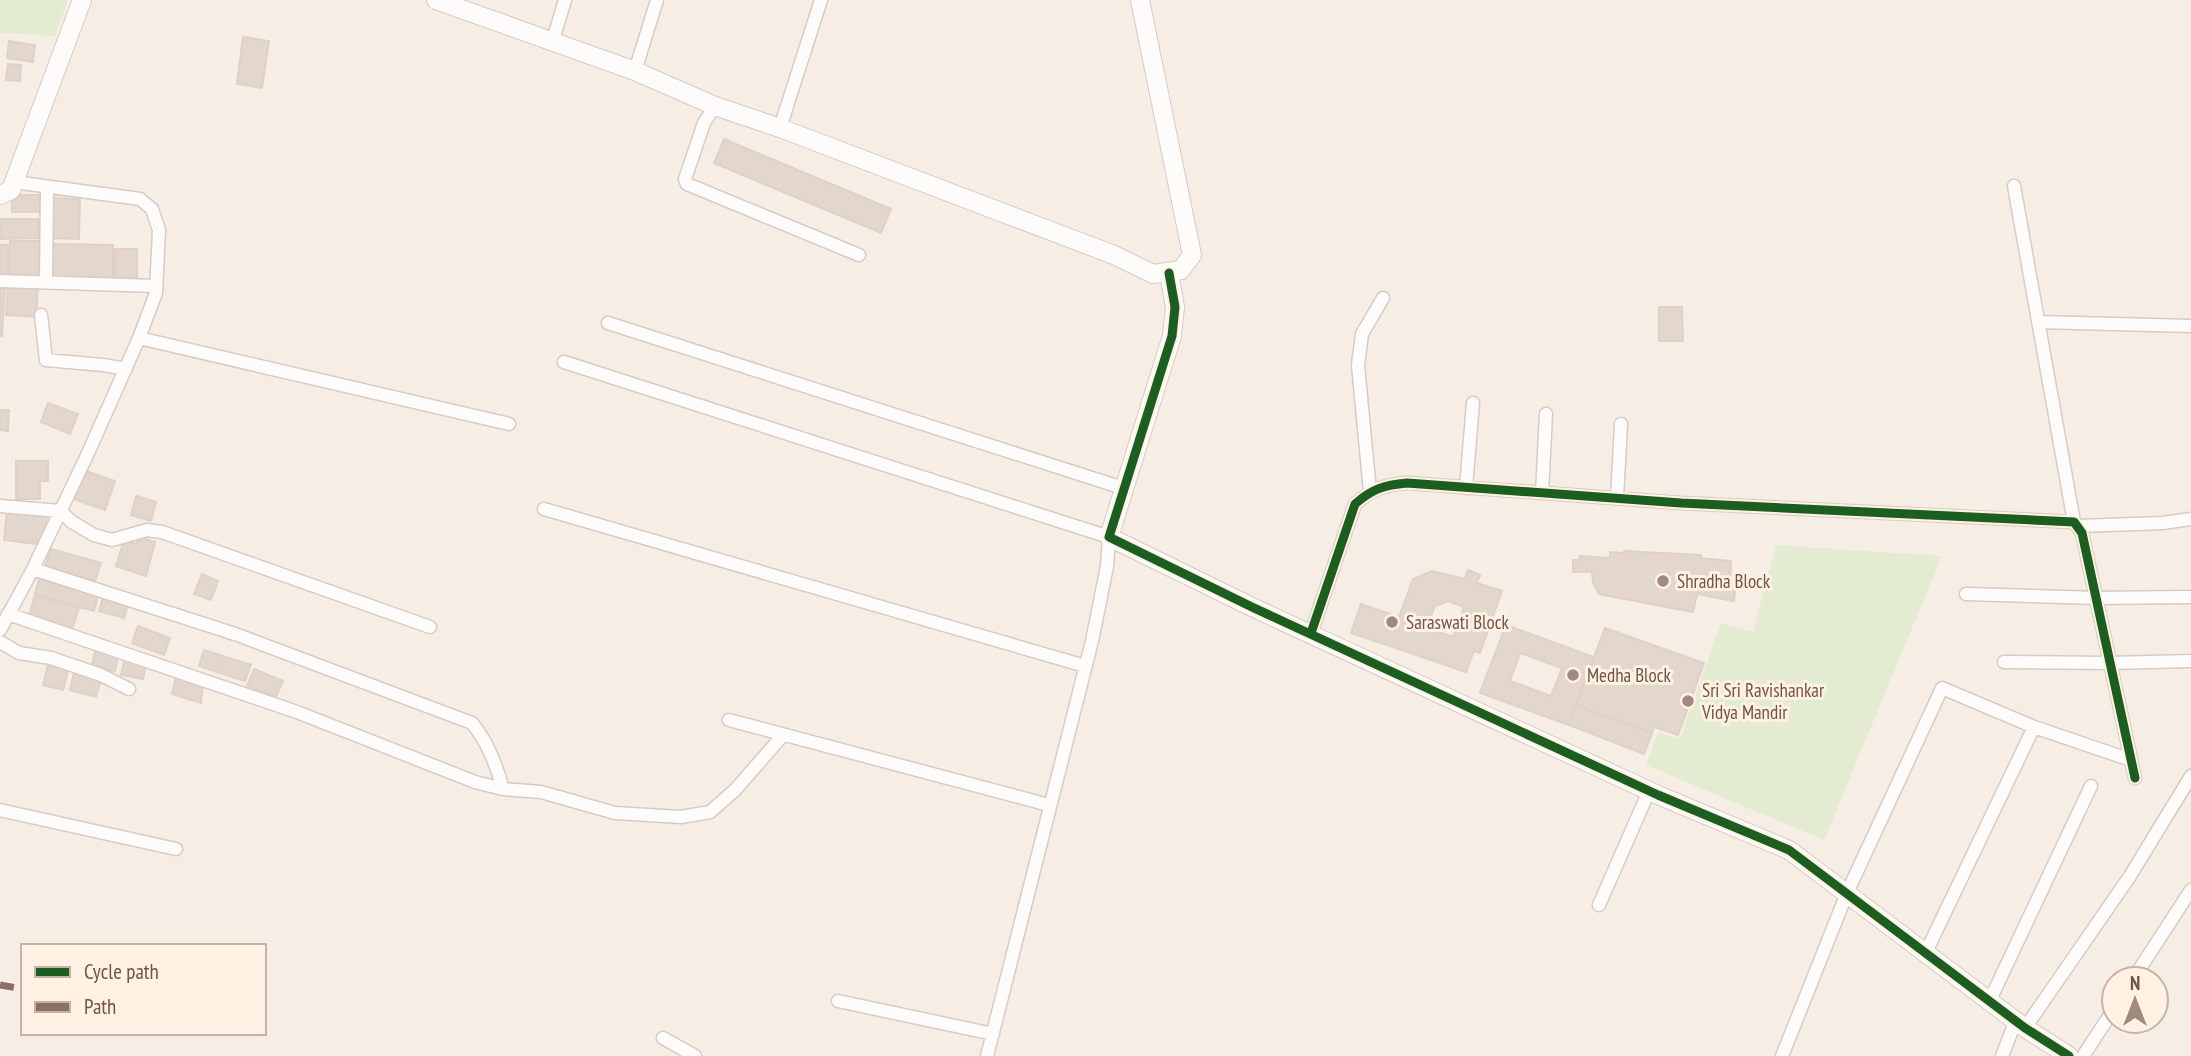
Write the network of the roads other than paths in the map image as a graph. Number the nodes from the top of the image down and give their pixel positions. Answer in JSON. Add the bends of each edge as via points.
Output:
{"nodes":[{"id":1,"x":82,"y":0,"type":"edge"},
{"id":2,"x":436,"y":0,"type":"edge"},
{"id":3,"x":565,"y":0,"type":"edge"},
{"id":4,"x":657,"y":0,"type":"edge"},
{"id":5,"x":821,"y":0,"type":"edge"},
{"id":6,"x":1140,"y":0,"type":"edge"},
{"id":7,"x":464,"y":5,"type":"edge"},
{"id":8,"x":553,"y":40,"type":"junction"},
{"id":9,"x":635,"y":71,"type":"junction"},
{"id":10,"x":715,"y":106,"type":"junction"},
{"id":11,"x":780,"y":128,"type":"junction"},
{"id":12,"x":14,"y":182,"type":"junction"},
{"id":13,"x":2014,"y":186,"type":"dead end"},
{"id":14,"x":47,"y":187,"type":"junction"},
{"id":15,"x":0,"y":195,"type":"edge"},
{"id":16,"x":859,"y":255,"type":"dead end"},
{"id":17,"x":1169,"y":273,"type":"junction"},
{"id":18,"x":0,"y":281,"type":"edge"},
{"id":19,"x":46,"y":282,"type":"junction"},
{"id":20,"x":156,"y":286,"type":"junction"},
{"id":21,"x":1383,"y":299,"type":"dead end"},
{"id":22,"x":41,"y":315,"type":"dead end"},
{"id":23,"x":2038,"y":322,"type":"junction"},
{"id":24,"x":608,"y":323,"type":"dead end"},
{"id":25,"x":2191,"y":326,"type":"edge"},
{"id":26,"x":139,"y":338,"type":"junction"},
{"id":27,"x":565,"y":362,"type":"dead end"},
{"id":28,"x":125,"y":369,"type":"junction"},
{"id":29,"x":1473,"y":403,"type":"dead end"},
{"id":30,"x":1546,"y":414,"type":"dead end"},
{"id":31,"x":509,"y":424,"type":"dead end"},
{"id":32,"x":1621,"y":424,"type":"dead end"},
{"id":33,"x":1123,"y":488,"type":"junction"},
{"id":34,"x":1466,"y":488,"type":"junction"},
{"id":35,"x":1370,"y":492,"type":"junction"},
{"id":36,"x":1542,"y":493,"type":"junction"},
{"id":37,"x":1617,"y":498,"type":"junction"},
{"id":38,"x":0,"y":506,"type":"edge"},
{"id":39,"x":544,"y":509,"type":"dead end"},
{"id":40,"x":60,"y":511,"type":"junction"},
{"id":41,"x":2191,"y":519,"type":"edge"},
{"id":42,"x":2076,"y":524,"type":"junction"},
{"id":43,"x":1109,"y":537,"type":"junction"},
{"id":44,"x":33,"y":569,"type":"junction"},
{"id":45,"x":1966,"y":594,"type":"dead end"},
{"id":46,"x":2191,"y":597,"type":"edge"},
{"id":47,"x":2096,"y":598,"type":"junction"},
{"id":48,"x":8,"y":614,"type":"junction"},
{"id":49,"x":430,"y":627,"type":"dead end"},
{"id":50,"x":0,"y":629,"type":"edge"},
{"id":51,"x":1311,"y":633,"type":"junction"},
{"id":52,"x":0,"y":642,"type":"edge"},
{"id":53,"x":2191,"y":661,"type":"edge"},
{"id":54,"x":2004,"y":662,"type":"dead end"},
{"id":55,"x":2110,"y":663,"type":"junction"},
{"id":56,"x":1086,"y":666,"type":"junction"},
{"id":57,"x":129,"y":690,"type":"dead end"},
{"id":58,"x":729,"y":720,"type":"dead end"},
{"id":59,"x":2034,"y":727,"type":"junction"},
{"id":60,"x":783,"y":735,"type":"junction"},
{"id":61,"x":2131,"y":760,"type":"junction"},
{"id":62,"x":2191,"y":776,"type":"edge"},
{"id":63,"x":2135,"y":778,"type":"dead end"},
{"id":64,"x":2091,"y":786,"type":"dead end"},
{"id":65,"x":503,"y":789,"type":"junction"},
{"id":66,"x":1649,"y":790,"type":"junction"},
{"id":67,"x":1049,"y":806,"type":"junction"},
{"id":68,"x":0,"y":810,"type":"edge"},
{"id":69,"x":176,"y":849,"type":"dead end"},
{"id":70,"x":2191,"y":890,"type":"edge"},
{"id":71,"x":1847,"y":893,"type":"junction"},
{"id":72,"x":1599,"y":905,"type":"dead end"},
{"id":73,"x":1926,"y":952,"type":"junction"},
{"id":74,"x":2142,"y":965,"type":"edge"},
{"id":75,"x":1990,"y":1000,"type":"junction"},
{"id":76,"x":838,"y":1001,"type":"dead end"},
{"id":77,"x":2021,"y":1024,"type":"junction"},
{"id":78,"x":2100,"y":1030,"type":"edge"},
{"id":79,"x":993,"y":1034,"type":"junction"},
{"id":80,"x":663,"y":1038,"type":"dead end"},
{"id":81,"x":695,"y":1056,"type":"edge"},
{"id":82,"x":987,"y":1056,"type":"edge"},
{"id":83,"x":1782,"y":1056,"type":"edge"},
{"id":84,"x":2002,"y":1056,"type":"edge"},
{"id":85,"x":2068,"y":1056,"type":"edge"},
{"id":86,"x":2083,"y":1056,"type":"edge"}],
"edges":[{"from":1,"to":12,"type":"street"},
{"from":2,"to":7,"type":"street"},
{"from":3,"to":8,"type":"street"},
{"from":4,"to":9,"type":"street"},
{"from":5,"to":11,"type":"street"},
{"from":6,"to":17,"type":"street","via":[[1192,255],[1181,270]]},
{"from":7,"to":8,"type":"street"},
{"from":8,"to":9,"type":"street"},
{"from":9,"to":10,"type":"street"},
{"from":10,"to":11,"type":"street"},
{"from":10,"to":16,"type":"street","via":[[704,123],[687,184]]},
{"from":11,"to":17,"type":"street","via":[[1153,274]]},
{"from":12,"to":14,"type":"street"},
{"from":12,"to":15,"type":"street","via":[[11,190]]},
{"from":13,"to":23,"type":"street"},
{"from":14,"to":19,"type":"street"},
{"from":14,"to":20,"type":"street","via":[[140,199],[152,209],[159,230]]},
{"from":17,"to":33,"type":"street","via":[[1175,307],[1172,336]]},
{"from":18,"to":19,"type":"street"},
{"from":19,"to":20,"type":"street"},
{"from":20,"to":26,"type":"street"},
{"from":21,"to":35,"type":"street","via":[[1362,334],[1358,365]]},
{"from":22,"to":28,"type":"street","via":[[46,360]]},
{"from":23,"to":25,"type":"street"},
{"from":23,"to":42,"type":"street"},
{"from":24,"to":33,"type":"street"},
{"from":26,"to":28,"type":"street"},
{"from":26,"to":31,"type":"street"},
{"from":27,"to":43,"type":"street"},
{"from":28,"to":40,"type":"street"},
{"from":29,"to":34,"type":"street"},
{"from":30,"to":36,"type":"street"},
{"from":32,"to":37,"type":"street"},
{"from":33,"to":43,"type":"street"},
{"from":34,"to":35,"type":"street","via":[[1406,484],[1384,485]]},
{"from":34,"to":36,"type":"street"},
{"from":35,"to":51,"type":"street","via":[[1355,504]]},
{"from":36,"to":37,"type":"street"},
{"from":37,"to":42,"type":"street"},
{"from":38,"to":40,"type":"street"},
{"from":39,"to":56,"type":"street"},
{"from":40,"to":44,"type":"street"},
{"from":40,"to":49,"type":"street","via":[[94,536],[113,540],[147,530],[162,533]]},
{"from":41,"to":42,"type":"street"},
{"from":42,"to":47,"type":"street"},
{"from":43,"to":51,"type":"street"},
{"from":43,"to":56,"type":"street"},
{"from":44,"to":48,"type":"street"},
{"from":44,"to":65,"type":"street","via":[[235,634],[472,723],[484,738]]},
{"from":45,"to":47,"type":"street"},
{"from":46,"to":47,"type":"street"},
{"from":47,"to":55,"type":"street"},
{"from":48,"to":50,"type":"street"},
{"from":48,"to":65,"type":"street","via":[[297,712]]},
{"from":51,"to":66,"type":"street"},
{"from":52,"to":57,"type":"street","via":[[19,653],[101,675]]},
{"from":53,"to":55,"type":"street"},
{"from":54,"to":55,"type":"street"},
{"from":55,"to":61,"type":"street"},
{"from":56,"to":67,"type":"street"},
{"from":58,"to":60,"type":"street"},
{"from":59,"to":61,"type":"street"},
{"from":59,"to":71,"type":"street","via":[[1942,688]]},
{"from":59,"to":73,"type":"street"},
{"from":60,"to":65,"type":"street","via":[[710,812],[681,817],[615,813],[541,792]]},
{"from":60,"to":67,"type":"street"},
{"from":61,"to":63,"type":"street"},
{"from":62,"to":77,"type":"street","via":[[2130,876]]},
{"from":64,"to":75,"type":"street"},
{"from":66,"to":71,"type":"street","via":[[1789,850]]},
{"from":66,"to":72,"type":"street"},
{"from":67,"to":79,"type":"street"},
{"from":68,"to":69,"type":"street"},
{"from":70,"to":74,"type":"street"},
{"from":71,"to":73,"type":"street"},
{"from":71,"to":83,"type":"street"},
{"from":73,"to":75,"type":"street"},
{"from":75,"to":77,"type":"street"},
{"from":76,"to":79,"type":"street"},
{"from":77,"to":84,"type":"street"},
{"from":77,"to":85,"type":"street"},
{"from":78,"to":86,"type":"street"},
{"from":79,"to":82,"type":"street"},
{"from":80,"to":81,"type":"street"}]}
